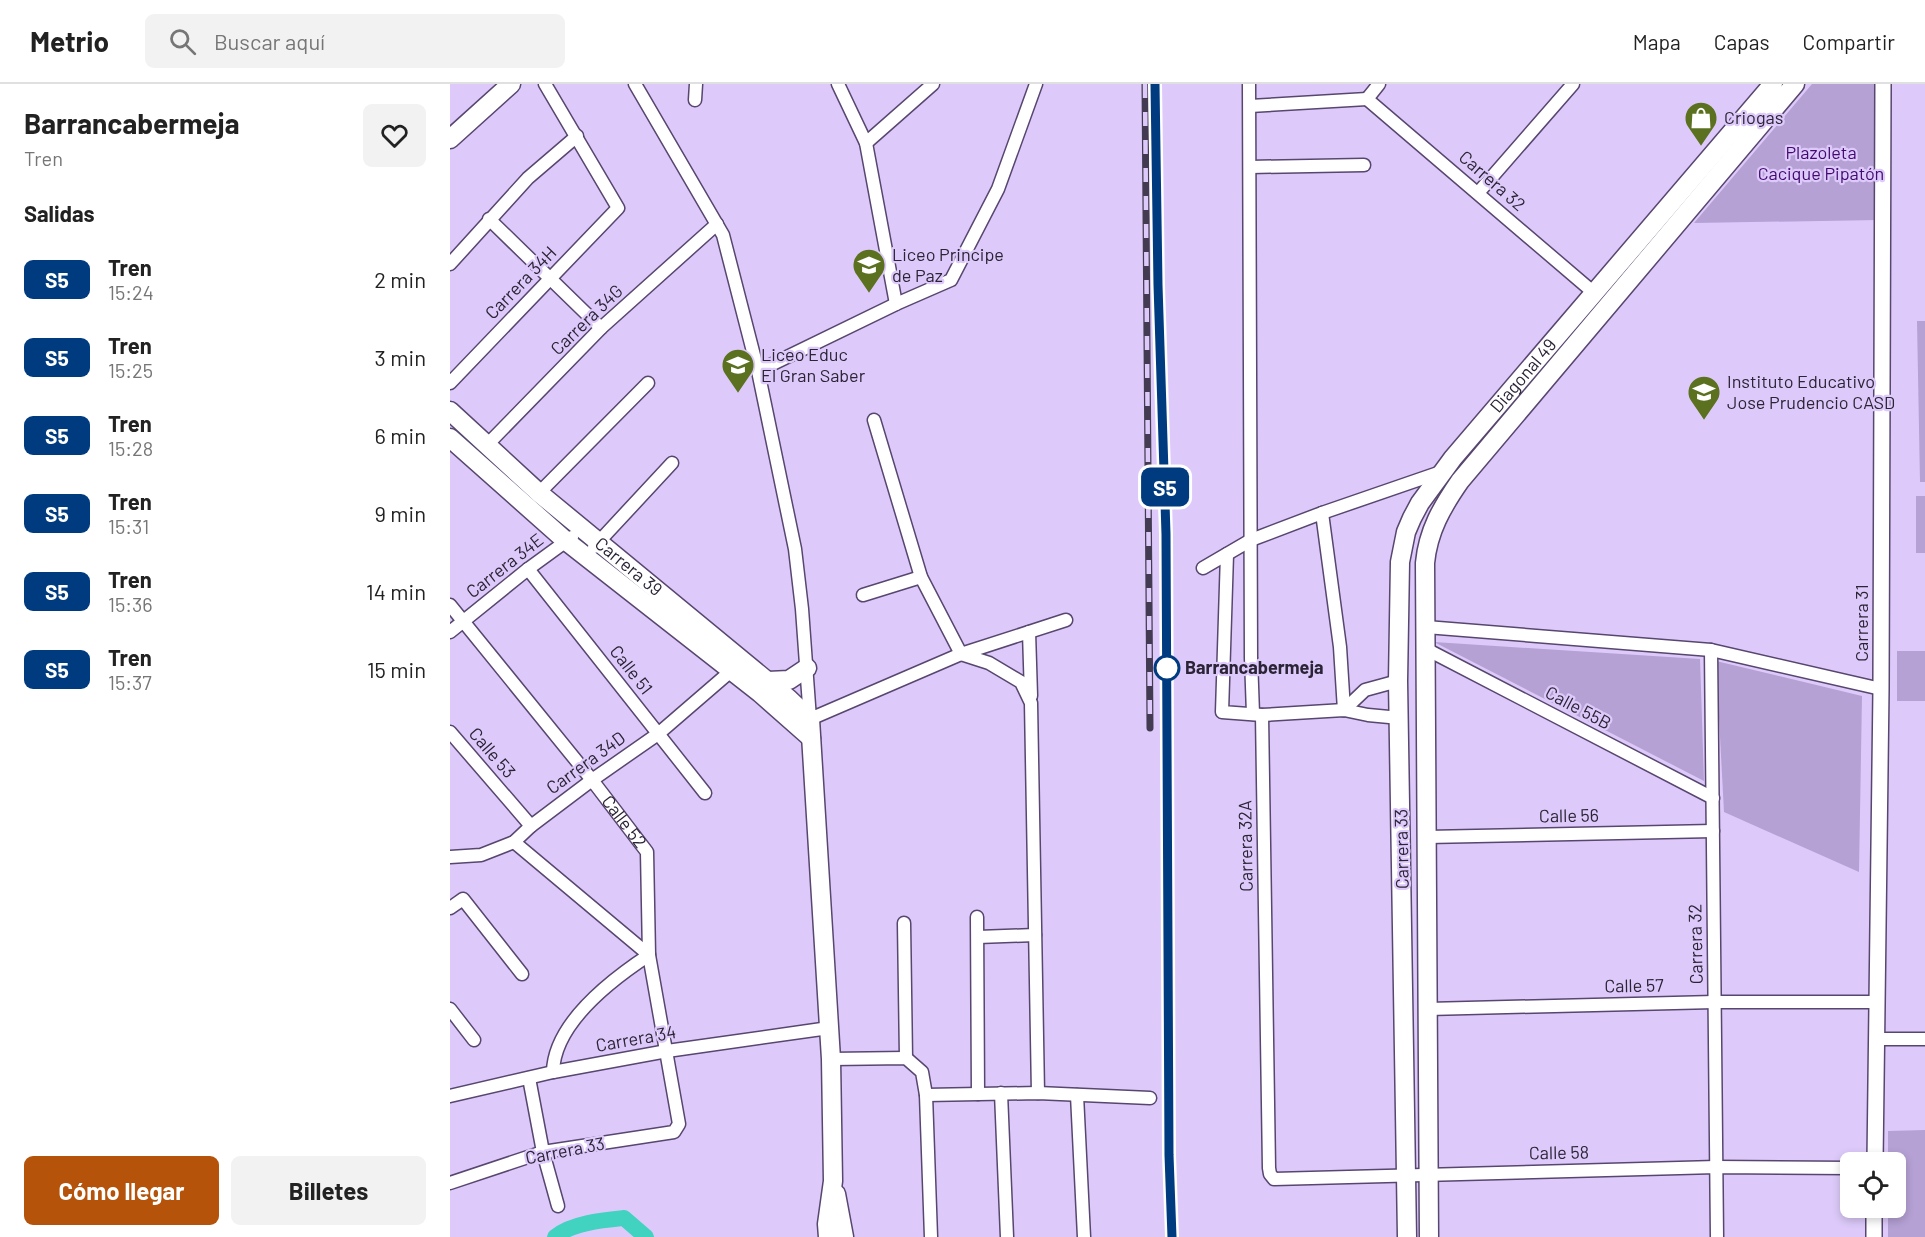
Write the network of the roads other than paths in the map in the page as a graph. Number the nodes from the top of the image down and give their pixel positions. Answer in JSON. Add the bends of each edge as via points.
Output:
{"nodes":[{"id":1,"x":511,"y":84,"type":"edge"},
{"id":2,"x":545,"y":84,"type":"edge"},
{"id":3,"x":635,"y":84,"type":"edge"},
{"id":4,"x":696,"y":84,"type":"edge"},
{"id":5,"x":838,"y":84,"type":"edge"},
{"id":6,"x":933,"y":84,"type":"edge"},
{"id":7,"x":1036,"y":84,"type":"edge"},
{"id":8,"x":1249,"y":84,"type":"edge"},
{"id":9,"x":1379,"y":84,"type":"edge"},
{"id":10,"x":1573,"y":84,"type":"edge"},
{"id":11,"x":1773,"y":84,"type":"edge"},
{"id":12,"x":1795,"y":84,"type":"edge"},
{"id":13,"x":1883,"y":84,"type":"edge"},
{"id":14,"x":1367,"y":99,"type":"junction"},
{"id":15,"x":695,"y":100,"type":"dead end"},
{"id":16,"x":1250,"y":106,"type":"junction"},
{"id":17,"x":577,"y":136,"type":"junction"},
{"id":18,"x":450,"y":139,"type":"edge"},
{"id":19,"x":866,"y":143,"type":"junction"},
{"id":20,"x":1364,"y":165,"type":"dead end"},
{"id":21,"x":1251,"y":167,"type":"junction"},
{"id":22,"x":1478,"y":193,"type":"junction"},
{"id":23,"x":489,"y":219,"type":"junction"},
{"id":24,"x":717,"y":224,"type":"junction"},
{"id":25,"x":450,"y":264,"type":"edge"},
{"id":26,"x":551,"y":278,"type":"junction"},
{"id":27,"x":1593,"y":292,"type":"junction"},
{"id":28,"x":896,"y":304,"type":"junction"},
{"id":29,"x":601,"y":328,"type":"junction"},
{"id":30,"x":758,"y":371,"type":"junction"},
{"id":31,"x":450,"y":382,"type":"edge"},
{"id":32,"x":648,"y":383,"type":"dead end"},
{"id":33,"x":450,"y":411,"type":"edge"},
{"id":34,"x":874,"y":420,"type":"dead end"},
{"id":35,"x":450,"y":438,"type":"edge"},
{"id":36,"x":486,"y":446,"type":"junction"},
{"id":37,"x":672,"y":463,"type":"dead end"},
{"id":38,"x":1441,"y":472,"type":"junction"},
{"id":39,"x":538,"y":492,"type":"junction"},
{"id":40,"x":1445,"y":502,"type":"joint"},
{"id":41,"x":1322,"y":513,"type":"junction"},
{"id":42,"x":583,"y":529,"type":"junction"},
{"id":43,"x":1251,"y":540,"type":"junction"},
{"id":44,"x":566,"y":541,"type":"junction"},
{"id":45,"x":599,"y":543,"type":"junction"},
{"id":46,"x":1227,"y":554,"type":"junction"},
{"id":47,"x":585,"y":556,"type":"junction"},
{"id":48,"x":1203,"y":568,"type":"dead end"},
{"id":49,"x":528,"y":569,"type":"junction"},
{"id":50,"x":921,"y":577,"type":"junction"},
{"id":51,"x":863,"y":595,"type":"dead end"},
{"id":52,"x":450,"y":605,"type":"edge"},
{"id":53,"x":1066,"y":620,"type":"dead end"},
{"id":54,"x":463,"y":622,"type":"junction"},
{"id":55,"x":1426,"y":627,"type":"junction"},
{"id":56,"x":450,"y":632,"type":"edge"},
{"id":57,"x":1029,"y":632,"type":"junction"},
{"id":58,"x":1399,"y":644,"type":"junction"},
{"id":59,"x":1426,"y":649,"type":"junction"},
{"id":60,"x":1711,"y":650,"type":"junction"},
{"id":61,"x":961,"y":654,"type":"junction"},
{"id":62,"x":807,"y":668,"type":"junction"},
{"id":63,"x":731,"y":671,"type":"junction"},
{"id":64,"x":768,"y":681,"type":"junction"},
{"id":65,"x":1398,"y":681,"type":"junction"},
{"id":66,"x":1426,"y":683,"type":"junction"},
{"id":67,"x":1881,"y":689,"type":"junction"},
{"id":68,"x":1031,"y":703,"type":"junction"},
{"id":69,"x":1344,"y":710,"type":"junction"},
{"id":70,"x":1258,"y":714,"type":"junction"},
{"id":71,"x":1400,"y":718,"type":"junction"},
{"id":72,"x":810,"y":719,"type":"junction"},
{"id":73,"x":450,"y":732,"type":"edge"},
{"id":74,"x":658,"y":734,"type":"junction"},
{"id":75,"x":811,"y":738,"type":"junction"},
{"id":76,"x":592,"y":780,"type":"junction"},
{"id":77,"x":705,"y":793,"type":"dead end"},
{"id":78,"x":1713,"y":798,"type":"junction"},
{"id":79,"x":531,"y":826,"type":"junction"},
{"id":80,"x":1713,"y":831,"type":"junction"},
{"id":81,"x":1427,"y":837,"type":"junction"},
{"id":82,"x":514,"y":842,"type":"junction"},
{"id":83,"x":450,"y":857,"type":"edge"},
{"id":84,"x":450,"y":908,"type":"edge"},
{"id":85,"x":977,"y":917,"type":"dead end"},
{"id":86,"x":904,"y":923,"type":"dead end"},
{"id":87,"x":1035,"y":935,"type":"junction"},
{"id":88,"x":978,"y":937,"type":"junction"},
{"id":89,"x":649,"y":955,"type":"junction"},
{"id":90,"x":522,"y":974,"type":"dead end"},
{"id":91,"x":1714,"y":1002,"type":"junction"},
{"id":92,"x":1876,"y":1002,"type":"junction"},
{"id":93,"x":450,"y":1009,"type":"edge"},
{"id":94,"x":1428,"y":1009,"type":"junction"},
{"id":95,"x":829,"y":1028,"type":"junction"},
{"id":96,"x":1876,"y":1039,"type":"junction"},
{"id":97,"x":1925,"y":1039,"type":"edge"},
{"id":98,"x":474,"y":1040,"type":"dead end"},
{"id":99,"x":667,"y":1051,"type":"junction"},
{"id":100,"x":906,"y":1058,"type":"junction"},
{"id":101,"x":831,"y":1059,"type":"junction"},
{"id":102,"x":553,"y":1072,"type":"junction"},
{"id":103,"x":529,"y":1078,"type":"junction"},
{"id":104,"x":1001,"y":1093,"type":"junction"},
{"id":105,"x":1038,"y":1093,"type":"junction"},
{"id":106,"x":978,"y":1094,"type":"junction"},
{"id":107,"x":926,"y":1095,"type":"junction"},
{"id":108,"x":1077,"y":1095,"type":"junction"},
{"id":109,"x":450,"y":1096,"type":"edge"},
{"id":110,"x":1150,"y":1098,"type":"dead end"},
{"id":111,"x":679,"y":1124,"type":"joint"},
{"id":112,"x":543,"y":1152,"type":"junction"},
{"id":113,"x":1875,"y":1152,"type":"edge"},
{"id":114,"x":1716,"y":1167,"type":"junction"},
{"id":115,"x":1840,"y":1168,"type":"edge"},
{"id":116,"x":1270,"y":1174,"type":"joint"},
{"id":117,"x":1429,"y":1174,"type":"junction"},
{"id":118,"x":1407,"y":1175,"type":"junction"},
{"id":119,"x":833,"y":1181,"type":"junction"},
{"id":120,"x":450,"y":1183,"type":"edge"},
{"id":121,"x":558,"y":1206,"type":"dead end"},
{"id":122,"x":1874,"y":1218,"type":"edge"},
{"id":123,"x":828,"y":1237,"type":"edge"},
{"id":124,"x":844,"y":1237,"type":"edge"},
{"id":125,"x":931,"y":1237,"type":"edge"},
{"id":126,"x":1007,"y":1237,"type":"edge"},
{"id":127,"x":1084,"y":1237,"type":"edge"},
{"id":128,"x":1407,"y":1237,"type":"edge"},
{"id":129,"x":1430,"y":1237,"type":"edge"},
{"id":130,"x":1717,"y":1237,"type":"edge"},
{"id":131,"x":1874,"y":1237,"type":"edge"}],
"edges":[{"from":1,"to":18,"type":"main road"},
{"from":2,"to":17,"type":"street"},
{"from":3,"to":24,"type":"street"},
{"from":4,"to":15,"type":"street"},
{"from":5,"to":19,"type":"street"},
{"from":6,"to":19,"type":"street"},
{"from":7,"to":28,"type":"street","via":[[998,189],[951,280]]},
{"from":8,"to":16,"type":"street","name":"Carrera 32A"},
{"from":9,"to":14,"type":"street"},
{"from":10,"to":22,"type":"street"},
{"from":11,"to":27,"type":"main road","name":"Diagonal 49"},
{"from":12,"to":40,"type":"main road","name":"Diagonal 49"},
{"from":13,"to":67,"type":"street","name":"Carrera 31"},
{"from":14,"to":16,"type":"street"},
{"from":14,"to":22,"type":"street","name":"Carrera 32"},
{"from":16,"to":21,"type":"street","name":"Carrera 32A"},
{"from":17,"to":23,"type":"street","via":[[528,178]]},
{"from":17,"to":26,"type":"street","name":"Carrera 34H","via":[[618,208]]},
{"from":19,"to":28,"type":"street"},
{"from":20,"to":21,"type":"street"},
{"from":21,"to":43,"type":"street","name":"Carrera 32A"},
{"from":22,"to":27,"type":"street","name":"Carrera 32"},
{"from":23,"to":25,"type":"street"},
{"from":23,"to":26,"type":"street"},
{"from":24,"to":29,"type":"street","name":"Carrera 34G"},
{"from":24,"to":30,"type":"street"},
{"from":26,"to":29,"type":"street"},
{"from":26,"to":31,"type":"street","name":"Carrera 34H"},
{"from":27,"to":38,"type":"main road","name":"Diagonal 49"},
{"from":28,"to":30,"type":"street"},
{"from":29,"to":36,"type":"street","name":"Carrera 34G"},
{"from":30,"to":62,"type":"street","via":[[795,549]]},
{"from":32,"to":39,"type":"street"},
{"from":33,"to":36,"type":"main road","name":"Carrera 39"},
{"from":34,"to":50,"type":"street"},
{"from":35,"to":44,"type":"main road","name":"Carrera 39"},
{"from":36,"to":39,"type":"main road","name":"Carrera 39"},
{"from":37,"to":45,"type":"street"},
{"from":38,"to":41,"type":"street"},
{"from":38,"to":58,"type":"main road","name":"Carrera 33","via":[[1412,518],[1402,549]]},
{"from":39,"to":42,"type":"main road","name":"Carrera 39"},
{"from":40,"to":55,"type":"main road","name":"Carrera 33","via":[[1426,550]]},
{"from":41,"to":43,"type":"street"},
{"from":41,"to":69,"type":"street","via":[[1340,647]]},
{"from":42,"to":44,"type":"street","name":"Carrera 34E"},
{"from":42,"to":45,"type":"main road","name":"Carrera 39"},
{"from":43,"to":46,"type":"street"},
{"from":43,"to":70,"type":"street","name":"Carrera 32A","via":[[1251,658]]},
{"from":44,"to":47,"type":"main road","name":"Carrera 39"},
{"from":44,"to":49,"type":"street","name":"Carrera 34E"},
{"from":45,"to":47,"type":"street"},
{"from":45,"to":64,"type":"main road","name":"Carrera 39"},
{"from":46,"to":48,"type":"street"},
{"from":46,"to":70,"type":"street","via":[[1222,712]]},
{"from":47,"to":63,"type":"main road","name":"Carrera 39"},
{"from":49,"to":54,"type":"street","name":"Carrera 34E"},
{"from":49,"to":74,"type":"street","name":"Calle 51"},
{"from":50,"to":51,"type":"street"},
{"from":50,"to":61,"type":"street"},
{"from":52,"to":54,"type":"street","name":"Calle 52"},
{"from":53,"to":57,"type":"street"},
{"from":54,"to":56,"type":"street","name":"Carrera 34E"},
{"from":54,"to":76,"type":"street","name":"Calle 52"},
{"from":55,"to":59,"type":"main road","name":"Carrera 33"},
{"from":55,"to":60,"type":"street"},
{"from":57,"to":61,"type":"street"},
{"from":57,"to":68,"type":"street"},
{"from":58,"to":59,"type":"main road","via":[[1414,650]]},
{"from":58,"to":65,"type":"main road","name":"Carrera 33"},
{"from":59,"to":66,"type":"main road","name":"Carrera 33"},
{"from":59,"to":78,"type":"street","name":"Calle 55B"},
{"from":60,"to":67,"type":"street"},
{"from":60,"to":78,"type":"street","name":"Carrera 32"},
{"from":61,"to":68,"type":"street","via":[[989,663],[1021,682]]},
{"from":61,"to":72,"type":"street"},
{"from":62,"to":64,"type":"main road","via":[[789,680]]},
{"from":62,"to":72,"type":"street"},
{"from":63,"to":74,"type":"street","name":"Carrera 34D"},
{"from":63,"to":75,"type":"main road","name":"Carrera 39"},
{"from":64,"to":72,"type":"main road","name":"Carrera 39"},
{"from":65,"to":66,"type":"main road","via":[[1415,678]]},
{"from":65,"to":69,"type":"street","via":[[1365,690]]},
{"from":65,"to":71,"type":"main road","name":"Carrera 33"},
{"from":66,"to":81,"type":"main road","name":"Carrera 33"},
{"from":67,"to":92,"type":"street","name":"Carrera 31"},
{"from":68,"to":87,"type":"street"},
{"from":69,"to":70,"type":"street"},
{"from":69,"to":71,"type":"street"},
{"from":70,"to":116,"type":"street","name":"Carrera 32A"},
{"from":71,"to":118,"type":"main road","name":"Carrera 33"},
{"from":72,"to":75,"type":"main road"},
{"from":73,"to":79,"type":"street","name":"Calle 53"},
{"from":74,"to":76,"type":"street","name":"Carrera 34D"},
{"from":74,"to":77,"type":"street","name":"Calle 51"},
{"from":75,"to":95,"type":"main road"},
{"from":76,"to":79,"type":"street","name":"Carrera 34D"},
{"from":76,"to":89,"type":"street","name":"Calle 52","via":[[647,852]]},
{"from":78,"to":80,"type":"street","name":"Carrera 32"},
{"from":79,"to":82,"type":"street","name":"Carrera 34D"},
{"from":80,"to":81,"type":"street","name":"Calle 56"},
{"from":80,"to":91,"type":"street","name":"Carrera 32"},
{"from":81,"to":94,"type":"main road","name":"Carrera 33"},
{"from":82,"to":83,"type":"street","name":"Carrera 34D","via":[[481,855]]},
{"from":82,"to":89,"type":"street"},
{"from":84,"to":90,"type":"street","via":[[463,899]]},
{"from":85,"to":88,"type":"street"},
{"from":86,"to":100,"type":"street"},
{"from":87,"to":88,"type":"street"},
{"from":87,"to":105,"type":"street"},
{"from":88,"to":106,"type":"street"},
{"from":89,"to":99,"type":"street","name":"Calle 52"},
{"from":89,"to":102,"type":"street","via":[[603,989],[580,1013],[556,1050]]},
{"from":91,"to":92,"type":"street","name":"Calle 57"},
{"from":91,"to":94,"type":"street","name":"Calle 57"},
{"from":91,"to":114,"type":"street","name":"Carrera 32"},
{"from":92,"to":96,"type":"street","name":"Carrera 31"},
{"from":93,"to":98,"type":"street"},
{"from":94,"to":117,"type":"main road","name":"Carrera 33"},
{"from":95,"to":99,"type":"street","name":"Carrera 34"},
{"from":95,"to":101,"type":"main road"},
{"from":96,"to":97,"type":"street"},
{"from":96,"to":113,"type":"street","name":"Carrera 31"},
{"from":99,"to":102,"type":"street","name":"Carrera 34"},
{"from":99,"to":111,"type":"street","name":"Calle 52"},
{"from":100,"to":101,"type":"street"},
{"from":100,"to":107,"type":"street","via":[[922,1072]]},
{"from":101,"to":119,"type":"main road"},
{"from":102,"to":103,"type":"street","name":"Carrera 34"},
{"from":103,"to":109,"type":"street","name":"Carrera 34"},
{"from":103,"to":112,"type":"street"},
{"from":104,"to":105,"type":"street"},
{"from":104,"to":106,"type":"street"},
{"from":104,"to":126,"type":"street"},
{"from":105,"to":108,"type":"street"},
{"from":106,"to":107,"type":"street"},
{"from":107,"to":125,"type":"street"},
{"from":108,"to":110,"type":"street"},
{"from":108,"to":127,"type":"street"},
{"from":111,"to":112,"type":"street","name":"Carrera 33","via":[[674,1132]]},
{"from":112,"to":120,"type":"street","name":"Carrera 33"},
{"from":112,"to":121,"type":"street"},
{"from":114,"to":115,"type":"street","name":"Calle 58"},
{"from":114,"to":117,"type":"street","name":"Calle 58"},
{"from":114,"to":130,"type":"street","name":"Carrera 32"},
{"from":116,"to":118,"type":"street","name":"Calle 58","via":[[1274,1179]]},
{"from":117,"to":118,"type":"street","name":"Calle 58"},
{"from":117,"to":129,"type":"main road","name":"Carrera 33"},
{"from":118,"to":128,"type":"main road","name":"Carrera 33"},
{"from":119,"to":123,"type":"main road"},
{"from":119,"to":124,"type":"main road"},
{"from":122,"to":131,"type":"street"}]}
